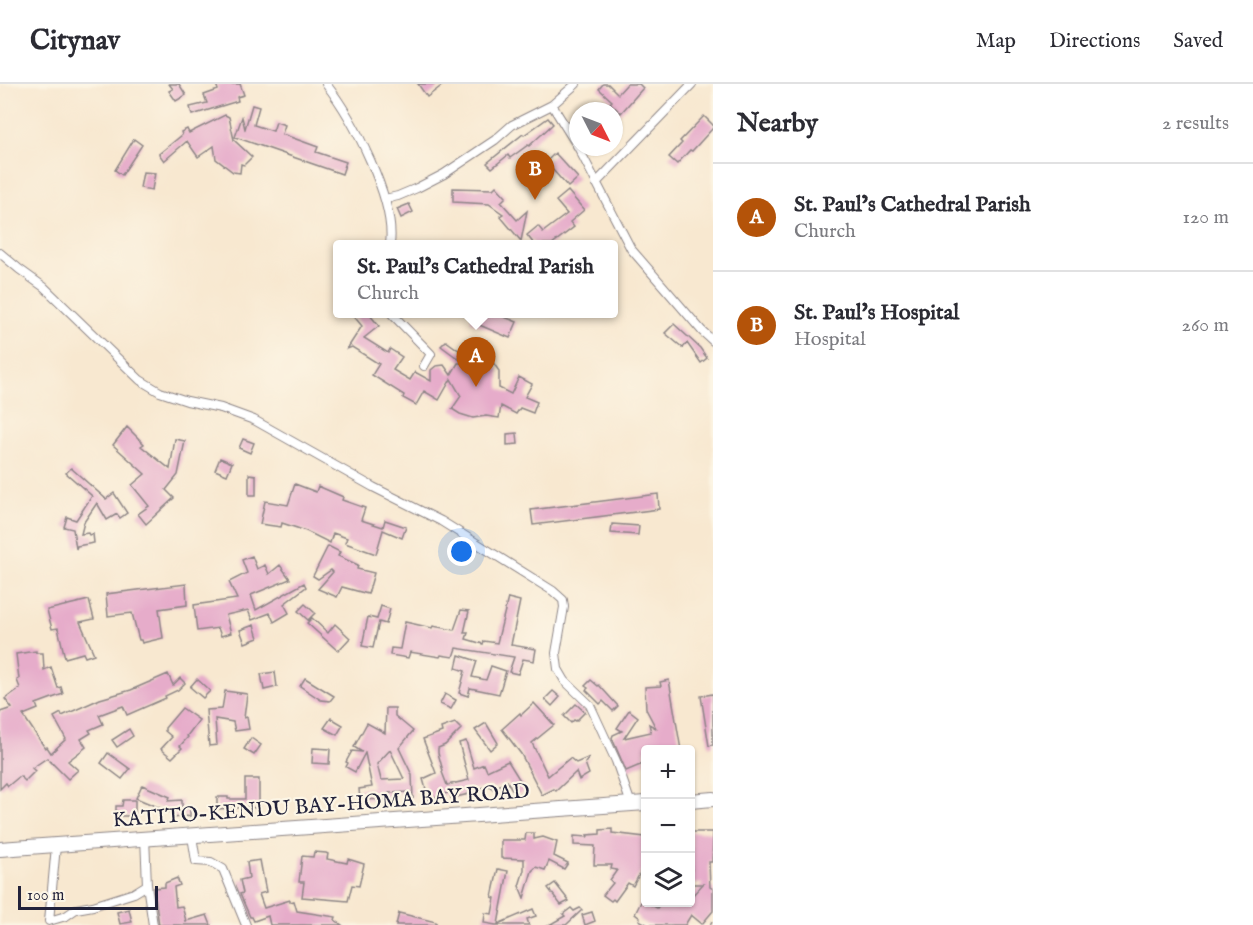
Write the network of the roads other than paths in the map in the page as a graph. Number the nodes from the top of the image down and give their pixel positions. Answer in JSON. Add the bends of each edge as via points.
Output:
{"nodes":[{"id":1,"x":326,"y":84,"type":"edge"},
{"id":2,"x":576,"y":84,"type":"edge"},
{"id":3,"x":693,"y":84,"type":"edge"},
{"id":4,"x":552,"y":105,"type":"junction"},
{"id":5,"x":569,"y":130,"type":"edge"},
{"id":6,"x":582,"y":156,"type":"edge"},
{"id":7,"x":596,"y":183,"type":"junction"},
{"id":8,"x":385,"y":199,"type":"junction"},
{"id":9,"x":390,"y":240,"type":"edge"},
{"id":10,"x":0,"y":253,"type":"edge"},
{"id":11,"x":396,"y":318,"type":"edge"},
{"id":12,"x":713,"y":341,"type":"edge"},
{"id":13,"x":424,"y":366,"type":"dead end"},
{"id":14,"x":713,"y":799,"type":"edge"},
{"id":15,"x":695,"y":801,"type":"edge"},
{"id":16,"x":631,"y":804,"type":"junction"},
{"id":17,"x":641,"y":804,"type":"edge"},
{"id":18,"x":192,"y":836,"type":"junction"},
{"id":19,"x":145,"y":837,"type":"junction"},
{"id":20,"x":56,"y":846,"type":"junction"},
{"id":21,"x":0,"y":849,"type":"edge"},
{"id":22,"x":147,"y":885,"type":"junction"},
{"id":23,"x":153,"y":925,"type":"edge"},
{"id":24,"x":246,"y":925,"type":"edge"}],
"edges":[{"from":1,"to":8,"type":"street","via":[[367,153]]},
{"from":2,"to":4,"type":"street"},
{"from":3,"to":7,"type":"street"},
{"from":4,"to":5,"type":"street"},
{"from":4,"to":8,"type":"street","via":[[512,125],[444,174]]},
{"from":6,"to":7,"type":"street"},
{"from":7,"to":12,"type":"street","via":[[631,249]]},
{"from":8,"to":9,"type":"street"},
{"from":10,"to":16,"type":"street","via":[[44,288],[140,380],[187,402],[221,408],[254,420],[441,520],[553,591],[563,600],[564,607],[556,653],[558,669],[590,705]]},
{"from":11,"to":13,"type":"street","via":[[431,354]]},
{"from":14,"to":15,"type":"highway"},
{"from":16,"to":17,"type":"highway","name":"KATITO-KENDU BAY-HOMA BAY ROAD"},
{"from":16,"to":18,"type":"highway","name":"KATITO-KENDU BAY-HOMA BAY ROAD"},
{"from":18,"to":19,"type":"highway","name":"KATITO-KENDU BAY-HOMA BAY ROAD"},
{"from":18,"to":24,"type":"street","via":[[196,861],[211,862],[223,869]]},
{"from":19,"to":20,"type":"highway","name":"KATITO-KENDU BAY-HOMA BAY ROAD"},
{"from":19,"to":22,"type":"street"},
{"from":20,"to":21,"type":"highway","name":"KATITO-KENDU BAY-HOMA BAY ROAD"},
{"from":20,"to":22,"type":"street","via":[[49,921],[75,909],[135,893]]},
{"from":22,"to":23,"type":"street"}]}
